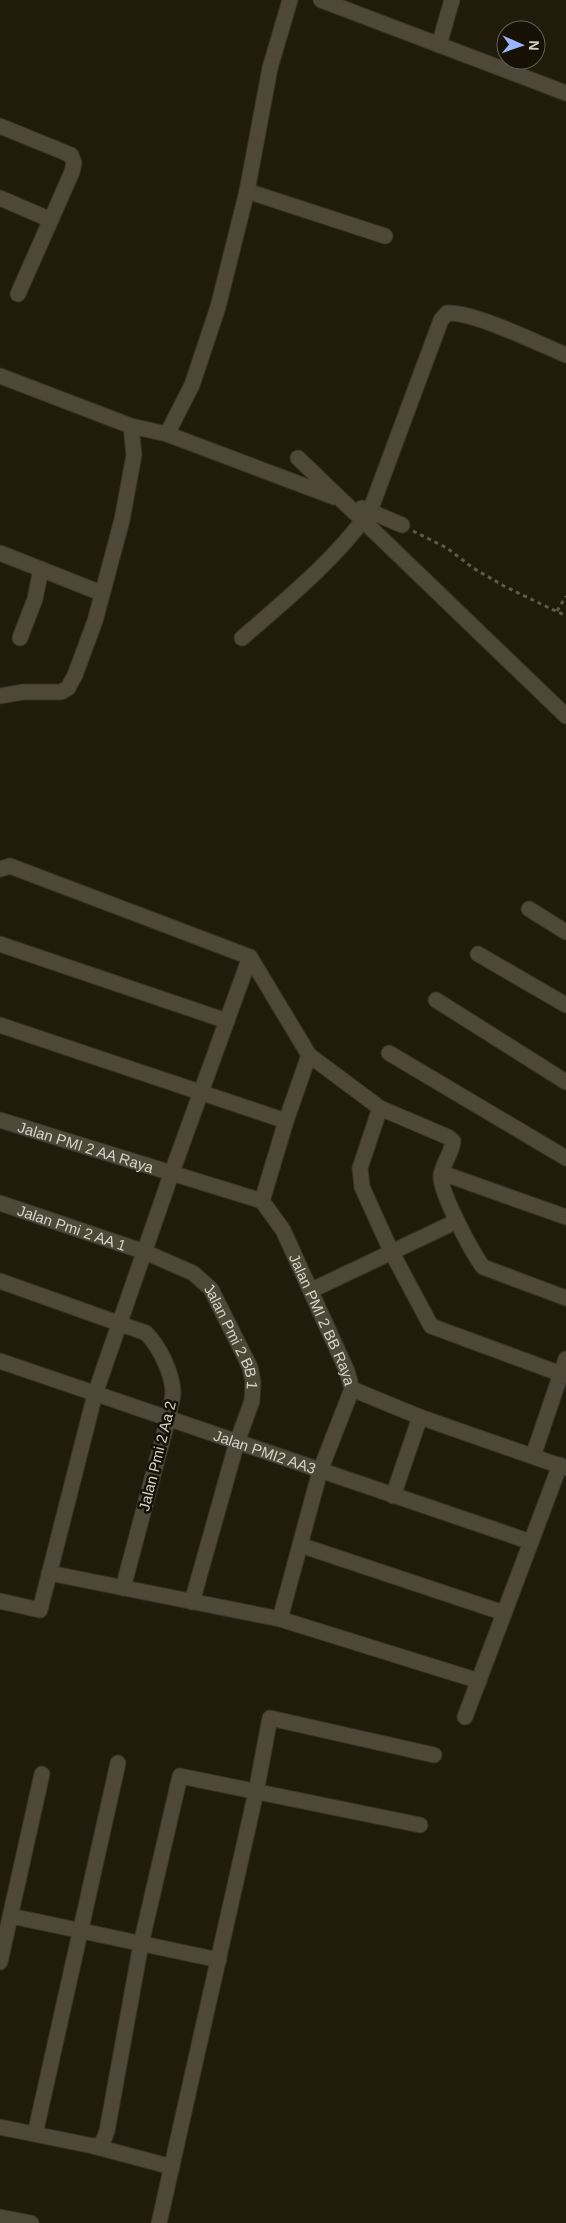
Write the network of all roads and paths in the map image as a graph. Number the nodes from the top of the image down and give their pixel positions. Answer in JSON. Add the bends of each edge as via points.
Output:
{"nodes":[{"id":1,"x":290,"y":0,"type":"edge"},
{"id":2,"x":321,"y":0,"type":"edge"},
{"id":3,"x":452,"y":0,"type":"edge"},
{"id":4,"x":439,"y":45,"type":"junction"},
{"id":5,"x":566,"y":93,"type":"edge"},
{"id":6,"x":0,"y":126,"type":"edge"},
{"id":7,"x":246,"y":191,"type":"junction"},
{"id":8,"x":0,"y":198,"type":"edge"},
{"id":9,"x":51,"y":220,"type":"junction"},
{"id":10,"x":386,"y":236,"type":"dead end"},
{"id":11,"x":18,"y":294,"type":"dead end"},
{"id":12,"x":566,"y":355,"type":"edge"},
{"id":13,"x":0,"y":376,"type":"edge"},
{"id":14,"x":131,"y":426,"type":"junction"},
{"id":15,"x":167,"y":434,"type":"junction"},
{"id":16,"x":298,"y":458,"type":"dead end"},
{"id":17,"x":370,"y":512,"type":"junction"},
{"id":18,"x":402,"y":525,"type":"joint"},
{"id":19,"x":0,"y":553,"type":"edge"},
{"id":20,"x":41,"y":569,"type":"junction"},
{"id":21,"x":101,"y":593,"type":"junction"},
{"id":22,"x":566,"y":596,"type":"edge"},
{"id":23,"x":557,"y":611,"type":"junction"},
{"id":24,"x":566,"y":616,"type":"edge"},
{"id":25,"x":20,"y":638,"type":"dead end"},
{"id":26,"x":242,"y":638,"type":"dead end"},
{"id":27,"x":0,"y":696,"type":"edge"},
{"id":28,"x":566,"y":716,"type":"edge"},
{"id":29,"x":0,"y":870,"type":"edge"},
{"id":30,"x":529,"y":910,"type":"dead end"},
{"id":31,"x":566,"y":932,"type":"edge"},
{"id":32,"x":0,"y":944,"type":"edge"},
{"id":33,"x":478,"y":954,"type":"dead end"},
{"id":34,"x":250,"y":957,"type":"junction"},
{"id":35,"x":436,"y":1000,"type":"dead end"},
{"id":36,"x":566,"y":1005,"type":"edge"},
{"id":37,"x":226,"y":1022,"type":"junction"},
{"id":38,"x":0,"y":1025,"type":"edge"},
{"id":39,"x":389,"y":1053,"type":"dead end"},
{"id":40,"x":309,"y":1055,"type":"junction"},
{"id":41,"x":566,"y":1082,"type":"edge"},
{"id":42,"x":201,"y":1093,"type":"junction"},
{"id":43,"x":380,"y":1108,"type":"junction"},
{"id":44,"x":0,"y":1120,"type":"edge"},
{"id":45,"x":286,"y":1121,"type":"junction"},
{"id":46,"x":566,"y":1158,"type":"edge"},
{"id":47,"x":172,"y":1172,"type":"junction"},
{"id":48,"x":442,"y":1173,"type":"junction"},
{"id":49,"x":262,"y":1201,"type":"junction"},
{"id":50,"x":0,"y":1203,"type":"edge"},
{"id":51,"x":566,"y":1217,"type":"edge"},
{"id":52,"x":457,"y":1221,"type":"junction"},
{"id":53,"x":391,"y":1251,"type":"junction"},
{"id":54,"x":145,"y":1252,"type":"junction"},
{"id":55,"x":0,"y":1281,"type":"edge"},
{"id":56,"x":312,"y":1290,"type":"junction"},
{"id":57,"x":566,"y":1298,"type":"edge"},
{"id":58,"x":120,"y":1322,"type":"junction"},
{"id":59,"x":566,"y":1359,"type":"edge"},
{"id":60,"x":0,"y":1361,"type":"edge"},
{"id":61,"x":561,"y":1374,"type":"junction"},
{"id":62,"x":352,"y":1389,"type":"junction"},
{"id":63,"x":95,"y":1394,"type":"junction"},
{"id":64,"x":420,"y":1417,"type":"junction"},
{"id":65,"x":168,"y":1419,"type":"junction"},
{"id":66,"x":237,"y":1442,"type":"junction"},
{"id":67,"x":533,"y":1456,"type":"junction"},
{"id":68,"x":563,"y":1467,"type":"edge"},
{"id":69,"x":320,"y":1470,"type":"junction"},
{"id":70,"x":393,"y":1496,"type":"junction"},
{"id":71,"x":531,"y":1542,"type":"junction"},
{"id":72,"x":300,"y":1545,"type":"junction"},
{"id":73,"x":49,"y":1574,"type":"junction"},
{"id":74,"x":123,"y":1588,"type":"junction"},
{"id":75,"x":0,"y":1601,"type":"edge"},
{"id":76,"x":192,"y":1602,"type":"junction"},
{"id":77,"x":504,"y":1613,"type":"junction"},
{"id":78,"x":280,"y":1619,"type":"junction"},
{"id":79,"x":478,"y":1682,"type":"junction"},
{"id":80,"x":465,"y":1717,"type":"dead end"},
{"id":81,"x":434,"y":1754,"type":"dead end"},
{"id":82,"x":118,"y":1763,"type":"dead end"},
{"id":83,"x":42,"y":1774,"type":"dead end"},
{"id":84,"x":256,"y":1792,"type":"junction"},
{"id":85,"x":420,"y":1825,"type":"dead end"},
{"id":86,"x":11,"y":1916,"type":"junction"},
{"id":87,"x":80,"y":1931,"type":"junction"},
{"id":88,"x":141,"y":1944,"type":"junction"},
{"id":89,"x":219,"y":1960,"type":"junction"},
{"id":90,"x":0,"y":1962,"type":"edge"},
{"id":91,"x":0,"y":2128,"type":"edge"},
{"id":92,"x":35,"y":2134,"type":"junction"},
{"id":93,"x":94,"y":2146,"type":"junction"},
{"id":94,"x":172,"y":2167,"type":"junction"},
{"id":95,"x":0,"y":2217,"type":"edge"},
{"id":96,"x":31,"y":2223,"type":"edge"},
{"id":97,"x":159,"y":2223,"type":"edge"}],
"edges":[{"from":1,"to":7,"type":"street","via":[[270,68]]},
{"from":2,"to":4,"type":"street"},
{"from":3,"to":4,"type":"street"},
{"from":4,"to":5,"type":"street"},
{"from":6,"to":9,"type":"street","via":[[71,155],[74,163],[72,172]]},
{"from":7,"to":10,"type":"street"},
{"from":7,"to":15,"type":"street","via":[[207,346]]},
{"from":8,"to":9,"type":"street"},
{"from":9,"to":11,"type":"street"},
{"from":12,"to":17,"type":"street","via":[[477,319],[447,313],[441,320]]},
{"from":13,"to":14,"type":"street"},
{"from":14,"to":15,"type":"street"},
{"from":14,"to":21,"type":"street","via":[[134,455],[116,544]]},
{"from":15,"to":17,"type":"street"},
{"from":16,"to":28,"type":"street"},
{"from":17,"to":18,"type":"street"},
{"from":17,"to":26,"type":"street","via":[[294,593]]},
{"from":18,"to":23,"type":"path","via":[[447,548],[472,568],[504,586]]},
{"from":19,"to":20,"type":"street"},
{"from":20,"to":21,"type":"street"},
{"from":20,"to":25,"type":"street","via":[[35,599]]},
{"from":21,"to":27,"type":"street","via":[[94,621],[68,688],[61,692]]},
{"from":22,"to":23,"type":"path"},
{"from":23,"to":24,"type":"path"},
{"from":29,"to":34,"type":"street","via":[[10,866]]},
{"from":30,"to":31,"type":"street"},
{"from":32,"to":37,"type":"street"},
{"from":33,"to":36,"type":"street"},
{"from":34,"to":37,"type":"street"},
{"from":34,"to":40,"type":"street"},
{"from":35,"to":41,"type":"street"},
{"from":37,"to":42,"type":"street"},
{"from":38,"to":42,"type":"street"},
{"from":39,"to":46,"type":"street"},
{"from":40,"to":43,"type":"street"},
{"from":40,"to":45,"type":"street"},
{"from":42,"to":45,"type":"street"},
{"from":42,"to":47,"type":"street"},
{"from":43,"to":48,"type":"street","via":[[448,1137],[452,1142]]},
{"from":43,"to":53,"type":"street","via":[[360,1168],[360,1177]]},
{"from":44,"to":47,"type":"street","name":"Jalan PMI 2 AA Raya"},
{"from":45,"to":49,"type":"street"},
{"from":47,"to":49,"type":"street"},
{"from":47,"to":54,"type":"street"},
{"from":48,"to":51,"type":"street"},
{"from":48,"to":52,"type":"street","via":[[442,1184]]},
{"from":49,"to":56,"type":"street","name":"Jalan PMI 2 BB Raya","via":[[283,1230]]},
{"from":50,"to":54,"type":"street","name":"Jalan Pmi 2 AA 1"},
{"from":52,"to":53,"type":"street"},
{"from":52,"to":57,"type":"street","via":[[483,1267]]},
{"from":53,"to":56,"type":"street"},
{"from":53,"to":61,"type":"street","via":[[430,1326]]},
{"from":54,"to":58,"type":"street"},
{"from":54,"to":66,"type":"street","name":"Jalan Pmi 2 BB 1","via":[[193,1273],[211,1290],[250,1367],[252,1401]]},
{"from":55,"to":58,"type":"street","name":"Jalan Pmi 2 Aa 2"},
{"from":56,"to":62,"type":"street","name":"Jalan PMI 2 BB Raya"},
{"from":58,"to":63,"type":"street"},
{"from":58,"to":65,"type":"street","name":"Jalan Pmi 2 Aa 2","via":[[146,1333],[154,1341],[171,1379],[173,1394]]},
{"from":59,"to":61,"type":"street"},
{"from":60,"to":63,"type":"street","name":"Jalan PMI2 AA3"},
{"from":61,"to":67,"type":"street"},
{"from":62,"to":64,"type":"street"},
{"from":62,"to":69,"type":"street","name":"Jalan PMI 2 BB Raya"},
{"from":63,"to":65,"type":"street","name":"Jalan PMI2 AA3"},
{"from":63,"to":73,"type":"street"},
{"from":64,"to":67,"type":"street"},
{"from":64,"to":70,"type":"street"},
{"from":65,"to":66,"type":"street","name":"Jalan PMI2 AA3"},
{"from":65,"to":74,"type":"street","name":"Jalan Pmi 2 Aa 2"},
{"from":66,"to":69,"type":"street","name":"Jalan PMI2 AA3"},
{"from":66,"to":76,"type":"street","name":"Jalan Pmi 2 BB 1"},
{"from":67,"to":68,"type":"street"},
{"from":68,"to":71,"type":"street"},
{"from":69,"to":70,"type":"street","name":"Jalan PMI2 AA3"},
{"from":69,"to":72,"type":"street","name":"Jalan PMI 2 BB Raya"},
{"from":70,"to":71,"type":"street","name":"Jalan PMI2 AA3"},
{"from":71,"to":77,"type":"street"},
{"from":72,"to":77,"type":"street"},
{"from":72,"to":78,"type":"street","name":"Jalan PMI 2 BB Raya"},
{"from":73,"to":74,"type":"street"},
{"from":73,"to":75,"type":"street","via":[[40,1610]]},
{"from":74,"to":76,"type":"street"},
{"from":76,"to":78,"type":"street"},
{"from":77,"to":79,"type":"street"},
{"from":78,"to":79,"type":"street"},
{"from":79,"to":80,"type":"street"},
{"from":81,"to":84,"type":"street","via":[[270,1718]]},
{"from":82,"to":87,"type":"street"},
{"from":83,"to":86,"type":"street"},
{"from":84,"to":85,"type":"street"},
{"from":84,"to":88,"type":"street","via":[[180,1776]]},
{"from":84,"to":89,"type":"street"},
{"from":86,"to":87,"type":"street"},
{"from":86,"to":90,"type":"street"},
{"from":87,"to":88,"type":"street"},
{"from":87,"to":92,"type":"street"},
{"from":88,"to":89,"type":"street"},
{"from":88,"to":93,"type":"street","via":[[107,2131],[103,2142]]},
{"from":89,"to":94,"type":"street"},
{"from":91,"to":92,"type":"street"},
{"from":92,"to":93,"type":"street"},
{"from":93,"to":94,"type":"street"},
{"from":94,"to":97,"type":"street"},
{"from":95,"to":96,"type":"street"}]}
